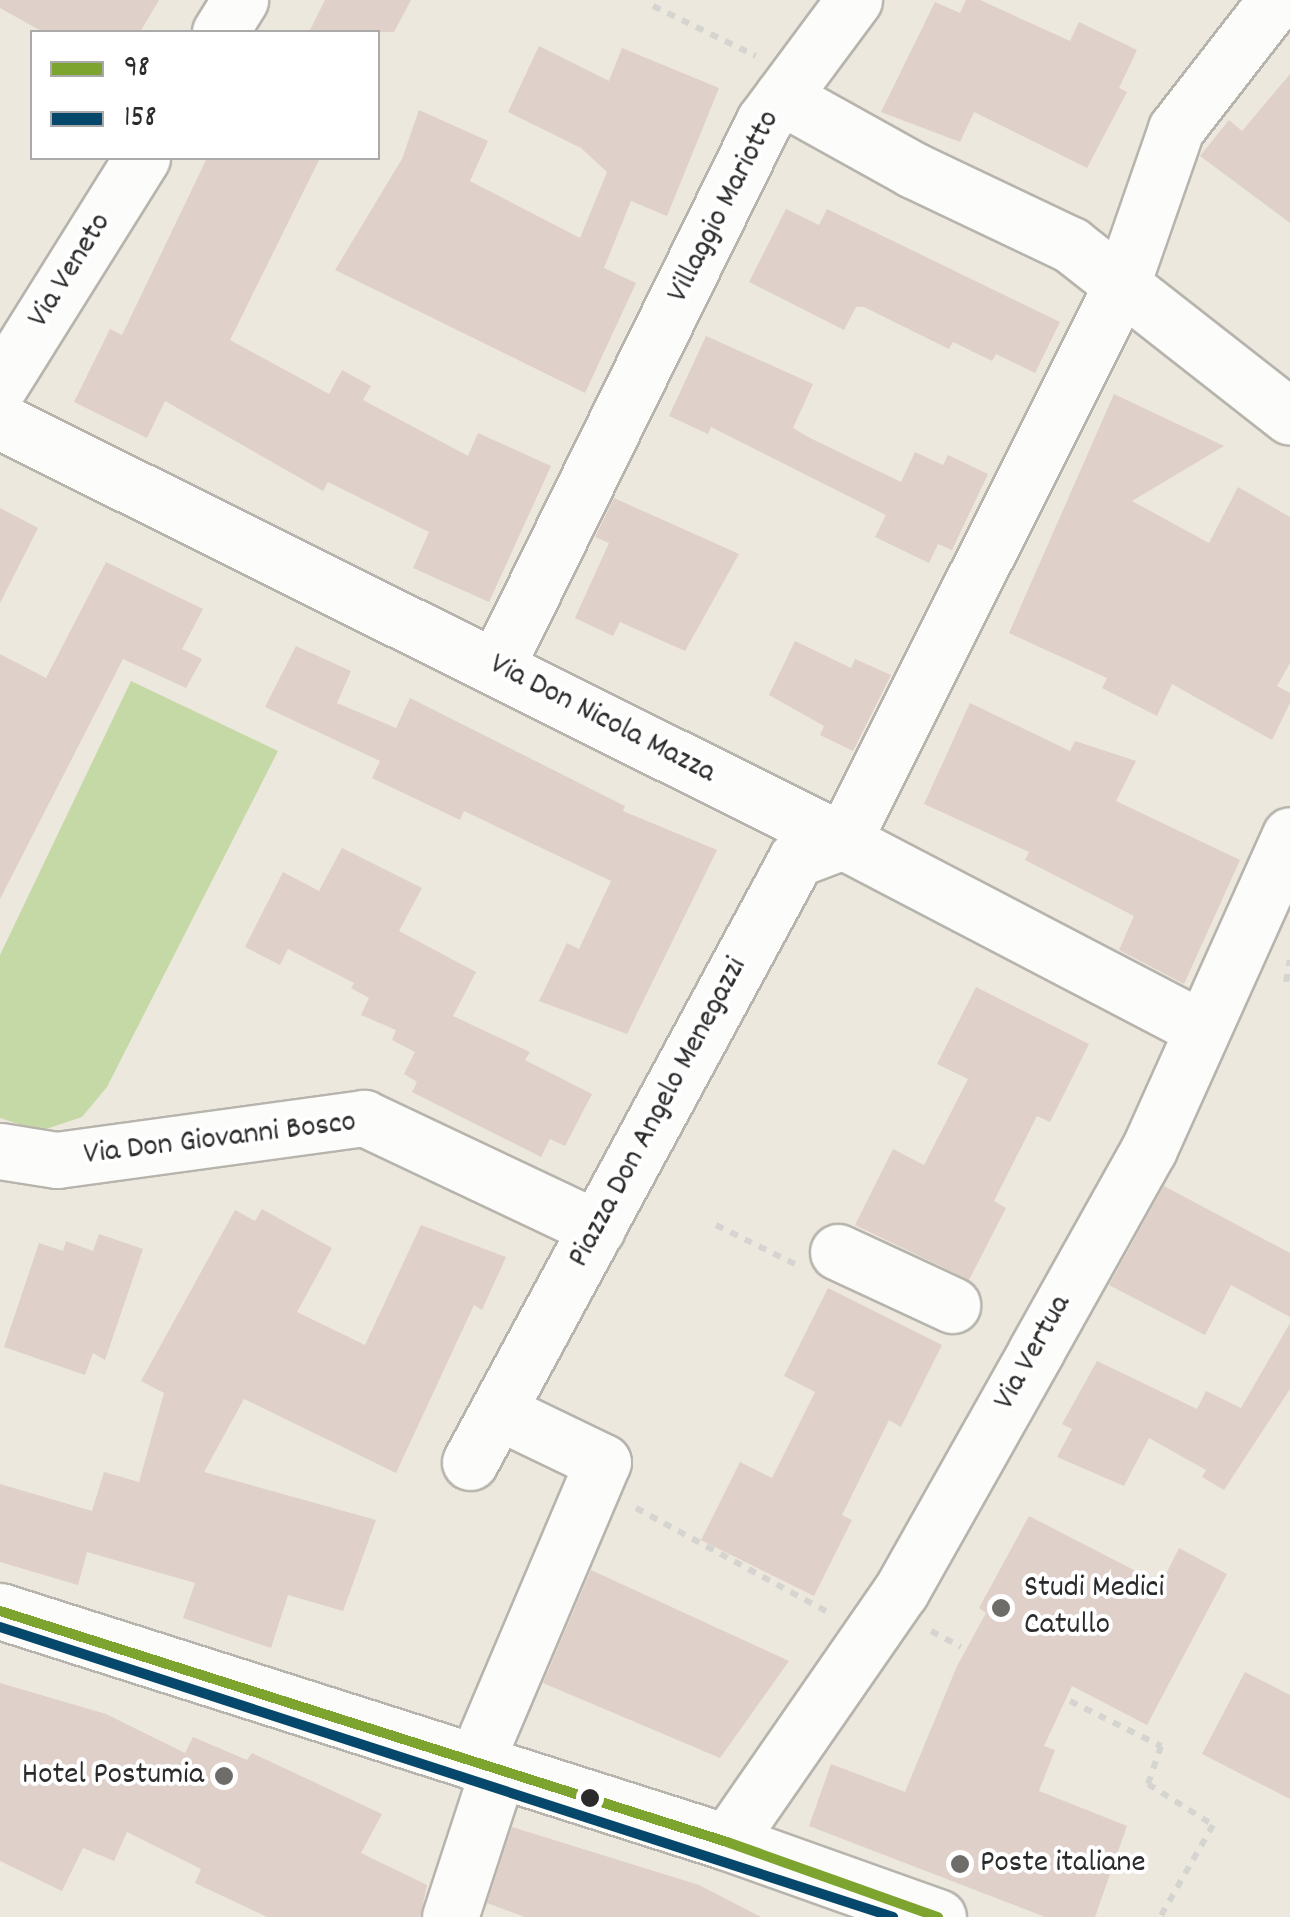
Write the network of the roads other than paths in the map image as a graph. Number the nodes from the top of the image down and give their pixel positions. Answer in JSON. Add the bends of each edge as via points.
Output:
{"nodes":[{"id":1,"x":240,"y":0,"type":"edge"},
{"id":2,"x":854,"y":0,"type":"edge"},
{"id":3,"x":1276,"y":0,"type":"edge"},
{"id":4,"x":221,"y":30,"type":"edge"},
{"id":5,"x":790,"y":86,"type":"junction"},
{"id":6,"x":141,"y":160,"type":"edge"},
{"id":7,"x":1122,"y":284,"type":"junction"},
{"id":8,"x":0,"y":386,"type":"edge"},
{"id":9,"x":1290,"y":417,"type":"edge"},
{"id":10,"x":0,"y":421,"type":"edge"},
{"id":11,"x":496,"y":667,"type":"junction"},
{"id":12,"x":1290,"y":836,"type":"edge"},
{"id":13,"x":842,"y":841,"type":"junction"},
{"id":14,"x":1199,"y":1027,"type":"junction"},
{"id":15,"x":0,"y":1151,"type":"edge"},
{"id":16,"x":597,"y":1228,"type":"junction"},
{"id":17,"x":838,"y":1252,"type":"dead end"},
{"id":18,"x":952,"y":1305,"type":"dead end"},
{"id":19,"x":500,"y":1412,"type":"junction"},
{"id":20,"x":470,"y":1462,"type":"dead end"},
{"id":21,"x":0,"y":1611,"type":"edge"},
{"id":22,"x":486,"y":1766,"type":"junction"},
{"id":23,"x":727,"y":1842,"type":"junction"},
{"id":24,"x":450,"y":1917,"type":"edge"},
{"id":25,"x":938,"y":1917,"type":"edge"}],
"edges":[{"from":1,"to":4,"type":"street"},
{"from":2,"to":5,"type":"street"},
{"from":3,"to":7,"type":"street","via":[[1176,129]]},
{"from":5,"to":7,"type":"street","name":"Villaggio Mariotto","via":[[913,170],[1071,245]]},
{"from":5,"to":11,"type":"street","name":"Villaggio Mariotto","via":[[764,121]]},
{"from":6,"to":8,"type":"street","name":"Via Veneto"},
{"from":7,"to":9,"type":"street","name":"Villaggio Mariotto"},
{"from":7,"to":13,"type":"street"},
{"from":10,"to":11,"type":"street","name":"Via Don Nicola Mazza"},
{"from":11,"to":13,"type":"street","name":"Via Don Nicola Mazza"},
{"from":12,"to":14,"type":"street","name":"Via Vertua"},
{"from":13,"to":14,"type":"street","name":"Via Don Nicola Mazza"},
{"from":13,"to":16,"type":"street","name":"Piazza Don Angelo Menegazzi","via":[[796,859]]},
{"from":14,"to":23,"type":"street","name":"Via Vertua","via":[[1149,1148],[901,1591]]},
{"from":15,"to":16,"type":"street","name":"Via Don Giovanni Bosco","via":[[56,1160],[364,1118]]},
{"from":16,"to":19,"type":"street","name":"Piazza Don Angelo Menegazzi"},
{"from":17,"to":18,"type":"street"},
{"from":19,"to":20,"type":"street","name":"Piazza Don Angelo Menegazzi"},
{"from":19,"to":22,"type":"street","via":[[603,1462]]},
{"from":21,"to":22,"type":"street"},
{"from":22,"to":23,"type":"street"},
{"from":22,"to":24,"type":"street"},
{"from":23,"to":25,"type":"street"}]}
